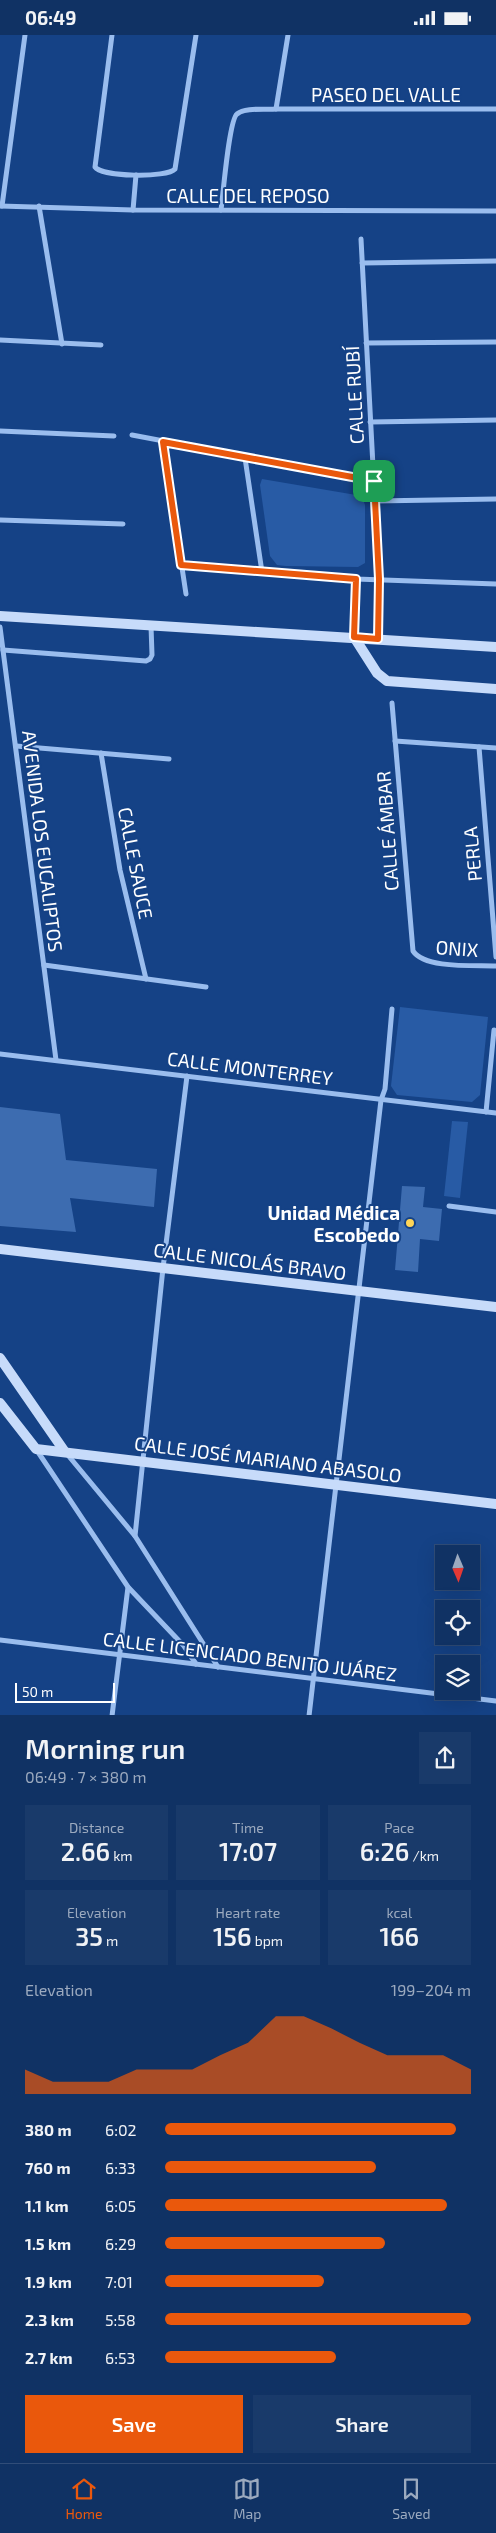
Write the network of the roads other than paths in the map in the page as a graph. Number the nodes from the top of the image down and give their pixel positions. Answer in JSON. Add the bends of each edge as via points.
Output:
{"nodes":[{"id":1,"x":25,"y":35,"type":"edge"},
{"id":2,"x":112,"y":35,"type":"edge"},
{"id":3,"x":196,"y":35,"type":"edge"},
{"id":4,"x":288,"y":35,"type":"edge"},
{"id":5,"x":276,"y":109,"type":"junction"},
{"id":6,"x":496,"y":109,"type":"edge"},
{"id":7,"x":136,"y":175,"type":"junction"},
{"id":8,"x":1,"y":206,"type":"edge"},
{"id":9,"x":39,"y":206,"type":"junction"},
{"id":10,"x":133,"y":210,"type":"junction"},
{"id":11,"x":221,"y":211,"type":"junction"},
{"id":12,"x":496,"y":211,"type":"edge"},
{"id":13,"x":360,"y":239,"type":"dead end"},
{"id":14,"x":496,"y":261,"type":"edge"},
{"id":15,"x":362,"y":263,"type":"junction"},
{"id":16,"x":0,"y":340,"type":"edge"},
{"id":17,"x":496,"y":342,"type":"edge"},
{"id":18,"x":366,"y":343,"type":"junction"},
{"id":19,"x":62,"y":344,"type":"junction"},
{"id":20,"x":101,"y":345,"type":"dead end"},
{"id":21,"x":496,"y":420,"type":"edge"},
{"id":22,"x":370,"y":422,"type":"junction"},
{"id":23,"x":0,"y":431,"type":"edge"},
{"id":24,"x":132,"y":435,"type":"dead end"},
{"id":25,"x":114,"y":436,"type":"dead end"},
{"id":26,"x":163,"y":442,"type":"junction"},
{"id":27,"x":245,"y":458,"type":"junction"},
{"id":28,"x":374,"y":481,"type":"junction"},
{"id":29,"x":496,"y":499,"type":"edge"},
{"id":30,"x":375,"y":501,"type":"junction"},
{"id":31,"x":0,"y":520,"type":"edge"},
{"id":32,"x":123,"y":524,"type":"dead end"},
{"id":33,"x":181,"y":565,"type":"junction"},
{"id":34,"x":262,"y":572,"type":"junction"},
{"id":35,"x":356,"y":579,"type":"junction"},
{"id":36,"x":379,"y":579,"type":"junction"},
{"id":37,"x":496,"y":584,"type":"edge"},
{"id":38,"x":186,"y":594,"type":"dead end"},
{"id":39,"x":0,"y":616,"type":"edge"},
{"id":40,"x":150,"y":625,"type":"junction"},
{"id":41,"x":0,"y":627,"type":"edge"},
{"id":42,"x":354,"y":637,"type":"junction"},
{"id":43,"x":378,"y":639,"type":"junction"},
{"id":44,"x":496,"y":647,"type":"edge"},
{"id":45,"x":3,"y":650,"type":"junction"},
{"id":46,"x":496,"y":689,"type":"edge"},
{"id":47,"x":392,"y":703,"type":"dead end"},
{"id":48,"x":395,"y":741,"type":"junction"},
{"id":49,"x":16,"y":746,"type":"junction"},
{"id":50,"x":479,"y":747,"type":"junction"},
{"id":51,"x":496,"y":748,"type":"edge"},
{"id":52,"x":101,"y":753,"type":"junction"},
{"id":53,"x":169,"y":759,"type":"dead end"},
{"id":54,"x":416,"y":956,"type":"joint"},
{"id":55,"x":496,"y":957,"type":"edge"},
{"id":56,"x":44,"y":965,"type":"junction"},
{"id":57,"x":496,"y":966,"type":"edge"},
{"id":58,"x":146,"y":979,"type":"junction"},
{"id":59,"x":206,"y":987,"type":"dead end"},
{"id":60,"x":392,"y":1009,"type":"dead end"},
{"id":61,"x":494,"y":1029,"type":"dead end"},
{"id":62,"x":0,"y":1054,"type":"edge"},
{"id":63,"x":56,"y":1060,"type":"junction"},
{"id":64,"x":187,"y":1076,"type":"junction"},
{"id":65,"x":381,"y":1100,"type":"junction"},
{"id":66,"x":486,"y":1112,"type":"junction"},
{"id":67,"x":496,"y":1113,"type":"edge"},
{"id":68,"x":449,"y":1207,"type":"dead end"},
{"id":69,"x":496,"y":1212,"type":"edge"},
{"id":70,"x":0,"y":1249,"type":"edge"},
{"id":71,"x":163,"y":1268,"type":"junction"},
{"id":72,"x":359,"y":1292,"type":"junction"},
{"id":73,"x":496,"y":1307,"type":"edge"},
{"id":74,"x":0,"y":1358,"type":"edge"},
{"id":75,"x":0,"y":1403,"type":"edge"},
{"id":76,"x":36,"y":1449,"type":"junction"},
{"id":77,"x":65,"y":1452,"type":"junction"},
{"id":78,"x":143,"y":1461,"type":"junction"},
{"id":79,"x":335,"y":1484,"type":"junction"},
{"id":80,"x":496,"y":1504,"type":"edge"},
{"id":81,"x":135,"y":1536,"type":"junction"},
{"id":82,"x":128,"y":1587,"type":"junction"},
{"id":83,"x":0,"y":1640,"type":"edge"},
{"id":84,"x":120,"y":1655,"type":"junction"},
{"id":85,"x":196,"y":1664,"type":"junction"},
{"id":86,"x":218,"y":1667,"type":"junction"},
{"id":87,"x":312,"y":1680,"type":"junction"},
{"id":88,"x":496,"y":1701,"type":"edge"},
{"id":89,"x":112,"y":1715,"type":"edge"},
{"id":90,"x":308,"y":1715,"type":"edge"}],
"edges":[{"from":1,"to":8,"type":"street"},
{"from":2,"to":7,"type":"street","via":[[95,167],[100,172]]},
{"from":3,"to":7,"type":"street","via":[[175,169],[163,174]]},
{"from":4,"to":5,"type":"street"},
{"from":5,"to":6,"type":"street","name":"PASEO DEL VALLE"},
{"from":5,"to":11,"type":"street","name":"PASEO DEL VALLE","via":[[243,111],[235,117]]},
{"from":7,"to":10,"type":"street"},
{"from":8,"to":9,"type":"street","name":"CALLE DEL REPOSO"},
{"from":9,"to":10,"type":"street","name":"CALLE DEL REPOSO"},
{"from":9,"to":19,"type":"street"},
{"from":10,"to":11,"type":"street","name":"CALLE DEL REPOSO"},
{"from":11,"to":12,"type":"street","name":"CALLE DEL REPOSO"},
{"from":13,"to":15,"type":"street","name":"CALLE RUBÍ"},
{"from":14,"to":15,"type":"street"},
{"from":15,"to":18,"type":"street","name":"CALLE RUBÍ"},
{"from":16,"to":19,"type":"street"},
{"from":17,"to":18,"type":"street"},
{"from":18,"to":22,"type":"street","name":"CALLE RUBÍ"},
{"from":19,"to":20,"type":"street"},
{"from":21,"to":22,"type":"street"},
{"from":22,"to":28,"type":"street","name":"CALLE RUBÍ"},
{"from":23,"to":25,"type":"street"},
{"from":24,"to":26,"type":"street"},
{"from":26,"to":27,"type":"street"},
{"from":26,"to":33,"type":"street"},
{"from":27,"to":28,"type":"street"},
{"from":27,"to":34,"type":"street"},
{"from":28,"to":30,"type":"street","name":"CALLE RUBÍ"},
{"from":29,"to":30,"type":"street"},
{"from":30,"to":36,"type":"street","name":"CALLE RUBÍ"},
{"from":31,"to":32,"type":"street"},
{"from":33,"to":34,"type":"street"},
{"from":33,"to":38,"type":"street"},
{"from":34,"to":35,"type":"street"},
{"from":35,"to":36,"type":"street"},
{"from":35,"to":42,"type":"street"},
{"from":36,"to":37,"type":"street"},
{"from":36,"to":43,"type":"street","name":"CALLE RUBÍ"},
{"from":39,"to":40,"type":"street"},
{"from":40,"to":42,"type":"street"},
{"from":40,"to":45,"type":"street","via":[[152,655],[146,661]]},
{"from":41,"to":45,"type":"street","name":"AVENIDA LOS EUCALIPTOS"},
{"from":42,"to":43,"type":"street"},
{"from":42,"to":46,"type":"street","via":[[377,673],[387,681]]},
{"from":43,"to":44,"type":"street"},
{"from":45,"to":49,"type":"street","name":"AVENIDA LOS EUCALIPTOS"},
{"from":47,"to":48,"type":"street","name":"CALLE ÁMBAR"},
{"from":48,"to":50,"type":"street"},
{"from":48,"to":54,"type":"street","name":"CALLE ÁMBAR","via":[[411,943]]},
{"from":49,"to":52,"type":"street"},
{"from":49,"to":56,"type":"street","name":"AVENIDA LOS EUCALIPTOS"},
{"from":50,"to":51,"type":"street"},
{"from":50,"to":55,"type":"street","name":"PERLA"},
{"from":52,"to":53,"type":"street"},
{"from":52,"to":58,"type":"street","name":"CALLE SAUCE","via":[[120,870]]},
{"from":54,"to":57,"type":"street","name":"ONIX","via":[[433,963]]},
{"from":56,"to":58,"type":"street"},
{"from":56,"to":63,"type":"street","name":"AVENIDA LOS EUCALIPTOS"},
{"from":58,"to":59,"type":"street"},
{"from":60,"to":65,"type":"street","via":[[385,1089]]},
{"from":61,"to":66,"type":"street"},
{"from":62,"to":63,"type":"street","name":"CALLE MONTERREY"},
{"from":63,"to":64,"type":"street","name":"CALLE MONTERREY"},
{"from":64,"to":65,"type":"street","name":"CALLE MONTERREY"},
{"from":64,"to":71,"type":"street"},
{"from":65,"to":66,"type":"street","name":"CALLE MONTERREY"},
{"from":65,"to":72,"type":"street"},
{"from":66,"to":67,"type":"street","name":"CALLE MONTERREY"},
{"from":68,"to":69,"type":"street"},
{"from":70,"to":71,"type":"street","name":"CALLE NICOLÁS BRAVO"},
{"from":71,"to":72,"type":"street","name":"CALLE NICOLÁS BRAVO"},
{"from":71,"to":78,"type":"street"},
{"from":72,"to":73,"type":"street","name":"CALLE NICOLÁS BRAVO"},
{"from":72,"to":79,"type":"street"},
{"from":74,"to":77,"type":"street"},
{"from":75,"to":76,"type":"street"},
{"from":76,"to":77,"type":"street","name":"CALLE JOSÉ MARIANO ABASOLO"},
{"from":76,"to":82,"type":"street"},
{"from":77,"to":78,"type":"street","name":"CALLE JOSÉ MARIANO ABASOLO"},
{"from":77,"to":81,"type":"street"},
{"from":78,"to":79,"type":"street","name":"CALLE JOSÉ MARIANO ABASOLO"},
{"from":78,"to":81,"type":"street"},
{"from":79,"to":80,"type":"street","name":"CALLE JOSÉ MARIANO ABASOLO"},
{"from":79,"to":87,"type":"street"},
{"from":81,"to":86,"type":"street"},
{"from":82,"to":84,"type":"street"},
{"from":82,"to":85,"type":"street","via":[[184,1646]]},
{"from":83,"to":84,"type":"street","name":"CALLE LICENCIADO BENITO JUÁREZ"},
{"from":84,"to":85,"type":"street","name":"CALLE LICENCIADO BENITO JUÁREZ"},
{"from":84,"to":89,"type":"street"},
{"from":85,"to":86,"type":"street","name":"CALLE LICENCIADO BENITO JUÁREZ"},
{"from":86,"to":87,"type":"street","name":"CALLE LICENCIADO BENITO JUÁREZ"},
{"from":87,"to":88,"type":"street","name":"CALLE LICENCIADO BENITO JUÁREZ"},
{"from":87,"to":90,"type":"street"}]}
